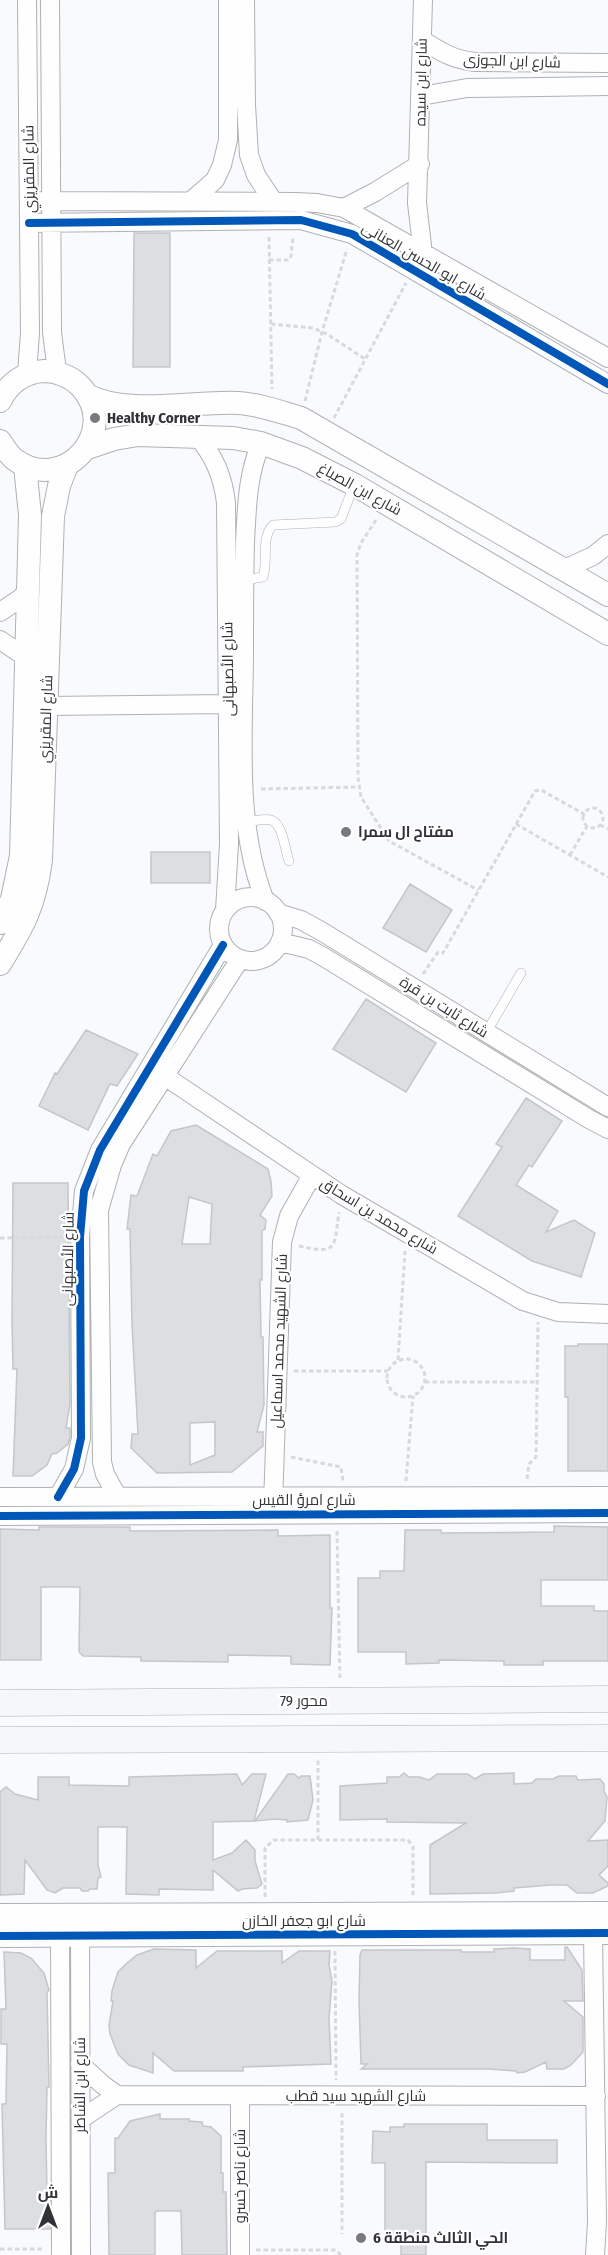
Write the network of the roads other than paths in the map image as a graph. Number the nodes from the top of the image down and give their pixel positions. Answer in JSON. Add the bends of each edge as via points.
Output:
{"nodes":[{"id":1,"x":27,"y":0,"type":"edge"},
{"id":2,"x":50,"y":0,"type":"edge"},
{"id":3,"x":228,"y":0,"type":"edge"},
{"id":4,"x":245,"y":0,"type":"edge"},
{"id":5,"x":423,"y":0,"type":"edge"},
{"id":6,"x":422,"y":40,"type":"junction"},
{"id":7,"x":608,"y":63,"type":"edge"},
{"id":8,"x":608,"y":86,"type":"edge"},
{"id":9,"x":421,"y":96,"type":"junction"},
{"id":10,"x":420,"y":164,"type":"junction"},
{"id":11,"x":29,"y":201,"type":"junction"},
{"id":12,"x":51,"y":201,"type":"junction"},
{"id":13,"x":191,"y":201,"type":"junction"},
{"id":14,"x":273,"y":201,"type":"junction"},
{"id":15,"x":310,"y":202,"type":"junction"},
{"id":16,"x":344,"y":208,"type":"junction"},
{"id":17,"x":302,"y":221,"type":"junction"},
{"id":18,"x":51,"y":222,"type":"junction"},
{"id":19,"x":29,"y":223,"type":"junction"},
{"id":20,"x":418,"y":262,"type":"junction"},
{"id":21,"x":608,"y":358,"type":"edge"},
{"id":22,"x":57,"y":372,"type":"junction"},
{"id":23,"x":27,"y":374,"type":"junction"},
{"id":24,"x":608,"y":384,"type":"edge"},
{"id":25,"x":87,"y":394,"type":"junction"},
{"id":26,"x":1,"y":396,"type":"edge"},
{"id":27,"x":197,"y":436,"type":"junction"},
{"id":28,"x":0,"y":441,"type":"edge"},
{"id":29,"x":261,"y":443,"type":"junction"},
{"id":30,"x":87,"y":448,"type":"junction"},
{"id":31,"x":67,"y":465,"type":"junction"},
{"id":32,"x":25,"y":466,"type":"junction"},
{"id":33,"x":354,"y":485,"type":"junction"},
{"id":34,"x":608,"y":544,"type":"edge"},
{"id":35,"x":562,"y":570,"type":"junction"},
{"id":36,"x":244,"y":580,"type":"junction"},
{"id":37,"x":29,"y":589,"type":"junction"},
{"id":38,"x":608,"y":595,"type":"edge"},
{"id":39,"x":0,"y":612,"type":"edge"},
{"id":40,"x":608,"y":634,"type":"edge"},
{"id":41,"x":0,"y":640,"type":"edge"},
{"id":42,"x":27,"y":658,"type":"junction"},
{"id":43,"x":228,"y":704,"type":"junction"},
{"id":44,"x":46,"y":706,"type":"junction"},
{"id":45,"x":246,"y":822,"type":"junction"},
{"id":46,"x":288,"y":861,"type":"dead end"},
{"id":47,"x":272,"y":907,"type":"junction"},
{"id":48,"x":225,"y":910,"type":"junction"},
{"id":49,"x":0,"y":923,"type":"edge"},
{"id":50,"x":280,"y":942,"type":"junction"},
{"id":51,"x":223,"y":945,"type":"junction"},
{"id":52,"x":240,"y":959,"type":"junction"},
{"id":53,"x":0,"y":964,"type":"edge"},
{"id":54,"x":521,"y":973,"type":"dead end"},
{"id":55,"x":475,"y":1034,"type":"junction"},
{"id":56,"x":166,"y":1077,"type":"junction"},
{"id":57,"x":608,"y":1107,"type":"edge"},
{"id":58,"x":608,"y":1129,"type":"edge"},
{"id":59,"x":312,"y":1175,"type":"junction"},
{"id":60,"x":608,"y":1314,"type":"edge"},
{"id":61,"x":273,"y":1495,"type":"junction"},
{"id":62,"x":117,"y":1496,"type":"junction"},
{"id":63,"x":608,"y":1496,"type":"edge"},
{"id":64,"x":0,"y":1497,"type":"edge"},
{"id":65,"x":58,"y":1497,"type":"junction"},
{"id":66,"x":608,"y":1513,"type":"edge"},
{"id":67,"x":273,"y":1514,"type":"junction"},
{"id":68,"x":0,"y":1516,"type":"edge"},
{"id":69,"x":608,"y":1699,"type":"edge"},
{"id":70,"x":307,"y":1700,"type":"junction"},
{"id":71,"x":382,"y":1700,"type":"junction"},
{"id":72,"x":0,"y":1703,"type":"edge"},
{"id":73,"x":608,"y":1738,"type":"edge"},
{"id":74,"x":318,"y":1739,"type":"junction"},
{"id":75,"x":390,"y":1739,"type":"junction"},
{"id":76,"x":0,"y":1740,"type":"edge"},
{"id":77,"x":608,"y":1912,"type":"edge"},
{"id":78,"x":0,"y":1915,"type":"edge"},
{"id":79,"x":70,"y":1925,"type":"junction"},
{"id":80,"x":600,"y":1933,"type":"edge"},
{"id":81,"x":0,"y":1936,"type":"edge"},
{"id":82,"x":80,"y":2064,"type":"junction"},
{"id":83,"x":117,"y":2095,"type":"junction"},
{"id":84,"x":240,"y":2096,"type":"junction"},
{"id":85,"x":596,"y":2096,"type":"junction"},
{"id":86,"x":81,"y":2119,"type":"junction"},
{"id":87,"x":61,"y":2252,"type":"edge"},
{"id":88,"x":240,"y":2252,"type":"edge"},
{"id":89,"x":81,"y":2255,"type":"edge"},
{"id":90,"x":595,"y":2255,"type":"edge"}],
"edges":[{"from":1,"to":11,"type":"street","name":"شارع المقريزي"},
{"from":2,"to":12,"type":"street","name":"شارع المقريزي"},
{"from":3,"to":13,"type":"street","via":[[228,140],[215,180]]},
{"from":4,"to":14,"type":"street","via":[[249,155],[256,175]]},
{"from":5,"to":6,"type":"street","name":"شارع ابن سيده"},
{"from":6,"to":7,"type":"street","name":"شارع ابن الجوزى","via":[[457,60]]},
{"from":6,"to":9,"type":"street","name":"شارع ابن سيده"},
{"from":8,"to":9,"type":"street","name":"شارع ابن الجوزى","via":[[468,88]]},
{"from":9,"to":10,"type":"street","name":"شارع ابن سيده"},
{"from":10,"to":16,"type":"street"},
{"from":10,"to":20,"type":"street","name":"شارع ابن سيده"},
{"from":11,"to":12,"type":"street","name":"شارع ابو الحسن العنانى"},
{"from":11,"to":19,"type":"street","name":"شارع المقريزي"},
{"from":12,"to":13,"type":"street","name":"شارع ابو الحسن العنانى"},
{"from":12,"to":18,"type":"street","name":"شارع المقريزي"},
{"from":13,"to":14,"type":"street","name":"شارع ابو الحسن العنانى"},
{"from":14,"to":15,"type":"street","name":"شارع ابو الحسن العنانى"},
{"from":15,"to":16,"type":"street","name":"شارع ابو الحسن العنانى"},
{"from":15,"to":17,"type":"street"},
{"from":16,"to":20,"type":"street","name":"شارع ابو الحسن العنانى"},
{"from":17,"to":18,"type":"street","name":"شارع ابو الحسن العنانى"},
{"from":17,"to":20,"type":"street","name":"شارع ابو الحسن العنانى","via":[[352,234]]},
{"from":18,"to":19,"type":"street","name":"شارع ابو الحسن العنانى"},
{"from":18,"to":22,"type":"street","name":"شارع المقريزي","via":[[52,332]]},
{"from":19,"to":23,"type":"street","name":"شارع المقريزي"},
{"from":20,"to":21,"type":"street","name":"شارع ابو الحسن العنانى"},
{"from":20,"to":24,"type":"street","name":"شارع ابو الحسن العنانى"},
{"from":22,"to":23,"type":"street"},
{"from":22,"to":25,"type":"street","name":"شارع ابن الصباغ","via":[[69,377]]},
{"from":23,"to":26,"type":"street"},
{"from":25,"to":30,"type":"street","via":[[94,416]]},
{"from":25,"to":35,"type":"street","name":"شارع ابن الصباغ","via":[[110,404],[129,406],[254,405],[301,418]]},
{"from":27,"to":29,"type":"street","name":"شارع ابن الصباغ"},
{"from":27,"to":30,"type":"street","name":"شارع ابن الصباغ","via":[[138,435]]},
{"from":27,"to":43,"type":"street","name":"شارع الأصبهانى","via":[[214,460],[224,488]]},
{"from":28,"to":32,"type":"street"},
{"from":29,"to":33,"type":"street","name":"شارع ابن الصباغ","via":[[302,458]]},
{"from":29,"to":36,"type":"street","name":"شارع الأصبهانى","via":[[247,492]]},
{"from":30,"to":31,"type":"street"},
{"from":31,"to":32,"type":"street","via":[[53,470]]},
{"from":31,"to":44,"type":"street","name":"شارع المقريزي","via":[[53,516]]},
{"from":32,"to":37,"type":"street","name":"شارع المقريزي","via":[[30,507]]},
{"from":33,"to":36,"type":"lane","via":[[345,514],[335,522],[273,525],[267,531],[263,577]]},
{"from":33,"to":40,"type":"street","name":"شارع ابن الصباغ"},
{"from":34,"to":35,"type":"street","via":[[593,556]]},
{"from":35,"to":38,"type":"street","name":"شارع ابن الصباغ"},
{"from":36,"to":45,"type":"street","name":"شارع الأصبهانى"},
{"from":37,"to":39,"type":"street"},
{"from":37,"to":42,"type":"street","name":"شارع المقريزي"},
{"from":41,"to":42,"type":"street"},
{"from":42,"to":49,"type":"street","name":"شارع المقريزي","via":[[21,856],[12,899]]},
{"from":43,"to":44,"type":"street"},
{"from":43,"to":48,"type":"street","name":"شارع الأصبهانى","via":[[229,844]]},
{"from":44,"to":53,"type":"street","name":"شارع المقريزي","via":[[39,879],[28,917]]},
{"from":45,"to":46,"type":"lane","via":[[274,821]]},
{"from":45,"to":47,"type":"street","name":"شارع الأصبهانى","via":[[252,862]]},
{"from":47,"to":48,"type":"street","via":[[248,898]]},
{"from":47,"to":50,"type":"street","via":[[282,922]]},
{"from":47,"to":55,"type":"street","name":"شارع ثابت بن قرة","via":[[321,931],[414,989]]},
{"from":48,"to":51,"type":"street","via":[[219,933]]},
{"from":50,"to":52,"type":"street","via":[[263,958]]},
{"from":50,"to":55,"type":"street","name":"شارع ثابت بن قرة","via":[[309,949]]},
{"from":51,"to":52,"type":"street"},
{"from":51,"to":65,"type":"street","name":"شارع الأصبهانى","via":[[100,1150],[84,1191],[80,1237],[81,1438],[74,1469]]},
{"from":52,"to":56,"type":"street","name":"شارع الأصبهانى"},
{"from":54,"to":55,"type":"lane"},
{"from":55,"to":57,"type":"street","name":"شارع ثابت بن قرة"},
{"from":55,"to":58,"type":"street","name":"شارع ثابت بن قرة"},
{"from":56,"to":59,"type":"street","name":"شارع محمد بن اسحاق"},
{"from":56,"to":62,"type":"street","name":"شارع الأصبهانى","via":[[121,1144],[99,1210],[102,1462]]},
{"from":59,"to":60,"type":"street","name":"شارع محمد بن اسحاق","via":[[523,1301],[558,1312]]},
{"from":59,"to":61,"type":"street","name":"شارع الشهيد محمد اسماعيل","via":[[289,1215],[282,1242]]},
{"from":61,"to":62,"type":"street","name":"شارع امرؤ القيس"},
{"from":61,"to":63,"type":"street","name":"شارع امرؤ القيس"},
{"from":61,"to":67,"type":"street","name":"شارع الشهيد محمد اسماعيل"},
{"from":62,"to":65,"type":"street","name":"شارع امرؤ القيس"},
{"from":64,"to":65,"type":"street","name":"شارع امرؤ القيس"},
{"from":66,"to":67,"type":"street","name":"شارع امرؤ القيس"},
{"from":67,"to":68,"type":"street","name":"شارع امرؤ القيس"},
{"from":69,"to":71,"type":"main road","name":"محور 79"},
{"from":70,"to":71,"type":"main road","name":"محور 79"},
{"from":70,"to":72,"type":"main road","name":"محور 79"},
{"from":70,"to":74,"type":"main road","via":[[322,1706],[330,1719],[325,1734]]},
{"from":71,"to":75,"type":"main road","via":[[367,1709],[363,1723],[372,1735]]},
{"from":73,"to":75,"type":"main road"},
{"from":74,"to":75,"type":"main road"},
{"from":74,"to":76,"type":"main road"},
{"from":77,"to":79,"type":"street","name":"شارع ابو جعفر الخازن","via":[[266,1914]]},
{"from":78,"to":79,"type":"street","name":"شارع ابو جعفر الخازن"},
{"from":79,"to":80,"type":"street","name":"شارع ابو جعفر الخازن","via":[[335,1934]]},
{"from":79,"to":81,"type":"street","name":"شارع ابو جعفر الخازن"},
{"from":79,"to":82,"type":"street","name":"شارع ابن الشاطر"},
{"from":79,"to":87,"type":"street","name":"شارع ابن الشاطر"},
{"from":80,"to":85,"type":"street"},
{"from":82,"to":83,"type":"street"},
{"from":82,"to":86,"type":"street","name":"شارع ابن الشاطر"},
{"from":83,"to":84,"type":"street","name":"شارع الشهيد سيد قطب"},
{"from":83,"to":86,"type":"street"},
{"from":84,"to":85,"type":"street","name":"شارع الشهيد سيد قطب"},
{"from":84,"to":88,"type":"street","name":"شارع ناصر خسرو"},
{"from":85,"to":90,"type":"street"},
{"from":86,"to":89,"type":"street","name":"شارع ابن الشاطر"}]}
